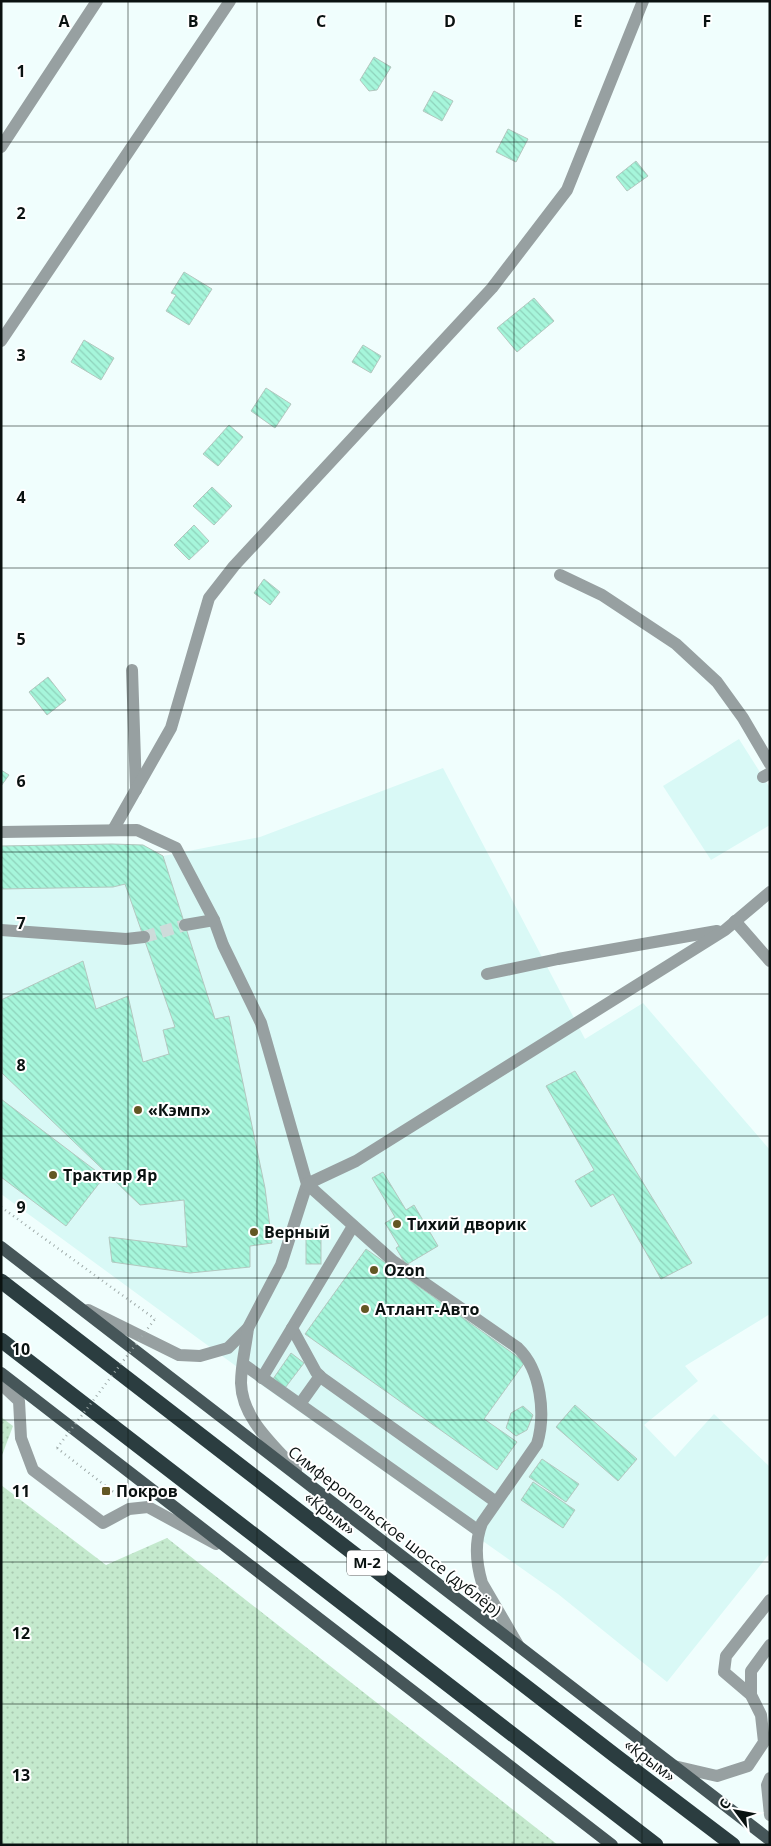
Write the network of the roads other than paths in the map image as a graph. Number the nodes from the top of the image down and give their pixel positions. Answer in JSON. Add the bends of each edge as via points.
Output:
{"nodes":[{"id":1,"x":97,"y":1,"type":"edge"},
{"id":2,"x":230,"y":1,"type":"edge"},
{"id":3,"x":643,"y":1,"type":"edge"},
{"id":4,"x":1,"y":146,"type":"edge"},
{"id":5,"x":1,"y":341,"type":"edge"},
{"id":6,"x":560,"y":575,"type":"dead end"},
{"id":7,"x":132,"y":670,"type":"dead end"},
{"id":8,"x":770,"y":764,"type":"edge"},
{"id":9,"x":136,"y":791,"type":"junction"},
{"id":10,"x":113,"y":830,"type":"junction"},
{"id":11,"x":1,"y":832,"type":"edge"},
{"id":12,"x":770,"y":892,"type":"edge"},
{"id":13,"x":214,"y":920,"type":"junction"},
{"id":14,"x":735,"y":921,"type":"junction"},
{"id":15,"x":185,"y":925,"type":"tunnel mouth"},
{"id":16,"x":1,"y":930,"type":"edge"},
{"id":17,"x":725,"y":930,"type":"junction"},
{"id":18,"x":144,"y":937,"type":"tunnel mouth"},
{"id":19,"x":770,"y":961,"type":"edge"},
{"id":20,"x":487,"y":974,"type":"dead end"},
{"id":21,"x":307,"y":1184,"type":"junction"},
{"id":22,"x":353,"y":1226,"type":"junction"},
{"id":23,"x":1,"y":1247,"type":"edge"},
{"id":24,"x":1,"y":1281,"type":"edge"},
{"id":25,"x":73,"y":1303,"type":"junction"},
{"id":26,"x":248,"y":1328,"type":"junction"},
{"id":27,"x":292,"y":1328,"type":"junction"},
{"id":28,"x":1,"y":1340,"type":"edge"},
{"id":29,"x":243,"y":1364,"type":"junction"},
{"id":30,"x":1,"y":1373,"type":"edge"},
{"id":31,"x":320,"y":1376,"type":"junction"},
{"id":32,"x":262,"y":1378,"type":"junction"},
{"id":33,"x":1,"y":1384,"type":"edge"},
{"id":34,"x":300,"y":1404,"type":"junction"},
{"id":35,"x":309,"y":1485,"type":"junction"},
{"id":36,"x":496,"y":1502,"type":"junction"},
{"id":37,"x":479,"y":1531,"type":"junction"},
{"id":38,"x":238,"y":1556,"type":"junction"},
{"id":39,"x":770,"y":1600,"type":"edge"},
{"id":40,"x":770,"y":1645,"type":"edge"},
{"id":41,"x":519,"y":1648,"type":"junction"},
{"id":42,"x":750,"y":1695,"type":"junction"},
{"id":43,"x":672,"y":1766,"type":"junction"},
{"id":44,"x":770,"y":1778,"type":"edge"},
{"id":45,"x":770,"y":1815,"type":"edge"},
{"id":46,"x":770,"y":1840,"type":"edge"},
{"id":47,"x":612,"y":1845,"type":"edge"},
{"id":48,"x":656,"y":1845,"type":"edge"},
{"id":49,"x":733,"y":1845,"type":"edge"}],
"edges":[{"from":1,"to":4,"type":"street"},
{"from":2,"to":5,"type":"street"},
{"from":3,"to":9,"type":"street","via":[[567,190],[492,288],[234,566],[209,598],[171,728]]},
{"from":6,"to":8,"type":"street","via":[[602,595],[676,644],[717,682]]},
{"from":7,"to":9,"type":"street"},
{"from":9,"to":10,"type":"street"},
{"from":10,"to":11,"type":"street"},
{"from":10,"to":13,"type":"street","via":[[137,830],[176,848]]},
{"from":12,"to":14,"type":"street"},
{"from":13,"to":15,"type":"street"},
{"from":13,"to":21,"type":"street","via":[[261,1023]]},
{"from":14,"to":17,"type":"street"},
{"from":14,"to":19,"type":"street"},
{"from":16,"to":18,"type":"street","via":[[126,939]]},
{"from":17,"to":20,"type":"street"},
{"from":17,"to":21,"type":"street","via":[[356,1161]]},
{"from":21,"to":22,"type":"street"},
{"from":21,"to":26,"type":"street","via":[[280,1265]]},
{"from":22,"to":27,"type":"street"},
{"from":22,"to":36,"type":"street","via":[[398,1265],[518,1348],[530,1363],[542,1406],[540,1434],[537,1444]]},
{"from":23,"to":25,"type":"main road","name":"Симферопольское шоссе (дублёр)"},
{"from":24,"to":49,"type":"highway","name":"«Крым»","number":"М-2"},
{"from":25,"to":26,"type":"street","via":[[179,1355],[200,1356],[228,1348]]},
{"from":25,"to":35,"type":"main road","name":"Симферопольское шоссе (дублёр)"},
{"from":26,"to":29,"type":"street"},
{"from":27,"to":31,"type":"street"},
{"from":27,"to":32,"type":"street"},
{"from":28,"to":48,"type":"highway"},
{"from":29,"to":32,"type":"street"},
{"from":29,"to":35,"type":"street","via":[[242,1393],[253,1421]]},
{"from":30,"to":38,"type":"main road"},
{"from":31,"to":34,"type":"street"},
{"from":31,"to":36,"type":"street"},
{"from":32,"to":34,"type":"street"},
{"from":33,"to":38,"type":"street","via":[[19,1401],[21,1438],[33,1470],[103,1523],[129,1509],[148,1507]]},
{"from":34,"to":37,"type":"street"},
{"from":35,"to":41,"type":"main road","name":"Симферопольское шоссе (дублёр)"},
{"from":36,"to":37,"type":"street"},
{"from":37,"to":41,"type":"street","via":[[476,1562],[482,1583]]},
{"from":38,"to":47,"type":"main road"},
{"from":39,"to":42,"type":"street","via":[[726,1656],[724,1672]]},
{"from":40,"to":42,"type":"street","via":[[751,1671]]},
{"from":41,"to":43,"type":"main road","name":"Симферопольское шоссе (дублёр)"},
{"from":42,"to":43,"type":"street","via":[[761,1715],[764,1742],[748,1766],[717,1776]]},
{"from":43,"to":46,"type":"main road","name":"Симферопольское шоссе (дублёр)"},
{"from":44,"to":45,"type":"street","via":[[767,1786]]}]}
